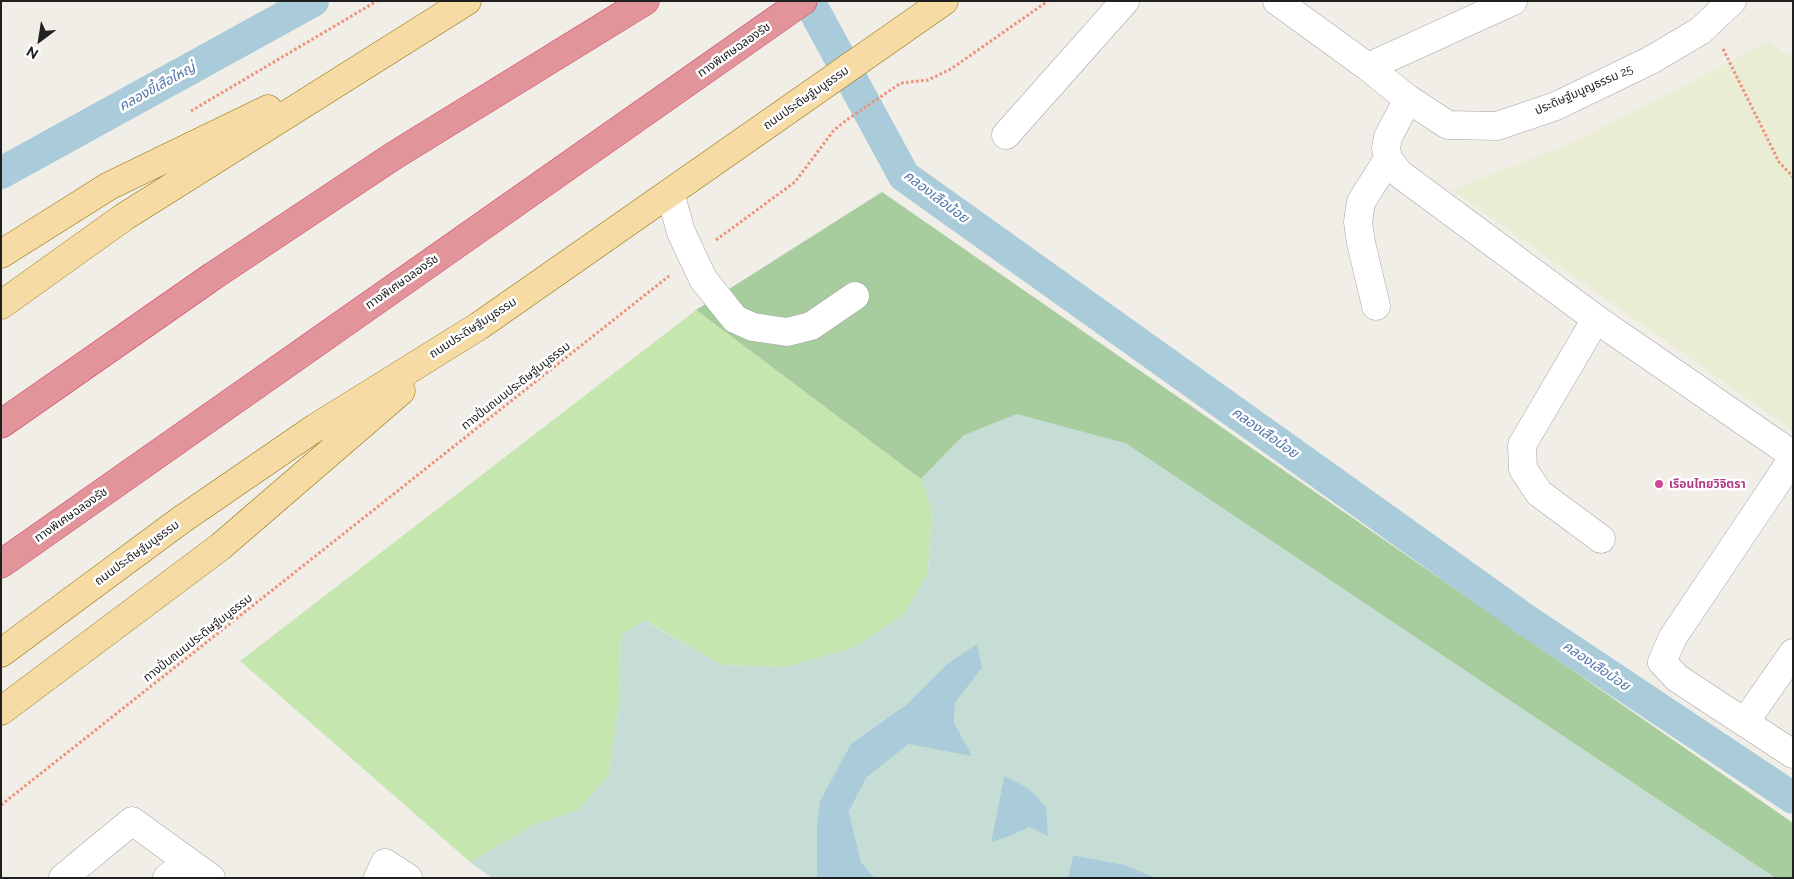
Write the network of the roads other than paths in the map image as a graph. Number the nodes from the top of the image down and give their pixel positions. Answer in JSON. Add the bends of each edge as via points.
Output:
{"nodes":[{"id":1,"x":467,"y":1,"type":"edge"},
{"id":2,"x":645,"y":1,"type":"edge"},
{"id":3,"x":804,"y":1,"type":"edge"},
{"id":4,"x":944,"y":1,"type":"edge"},
{"id":5,"x":1126,"y":1,"type":"edge"},
{"id":6,"x":1276,"y":1,"type":"edge"},
{"id":7,"x":1513,"y":1,"type":"edge"},
{"id":8,"x":1732,"y":1,"type":"edge"},
{"id":9,"x":390,"y":50,"type":"junction"},
{"id":10,"x":1368,"y":67,"type":"junction"},
{"id":11,"x":1408,"y":99,"type":"junction"},
{"id":12,"x":1006,"y":135,"type":"dead end"},
{"id":13,"x":1388,"y":159,"type":"junction"},
{"id":14,"x":670,"y":193,"type":"junction"},
{"id":15,"x":1,"y":254,"type":"edge"},
{"id":16,"x":855,"y":296,"type":"dead end"},
{"id":17,"x":1,"y":305,"type":"edge"},
{"id":18,"x":1376,"y":306,"type":"dead end"},
{"id":19,"x":1596,"y":319,"type":"junction"},
{"id":20,"x":479,"y":326,"type":"junction"},
{"id":21,"x":1,"y":424,"type":"edge"},
{"id":22,"x":1793,"y":457,"type":"edge"},
{"id":23,"x":1601,"y":539,"type":"dead end"},
{"id":24,"x":1,"y":564,"type":"edge"},
{"id":25,"x":1,"y":653,"type":"edge"},
{"id":26,"x":1793,"y":653,"type":"edge"},
{"id":27,"x":1,"y":711,"type":"edge"},
{"id":28,"x":1745,"y":722,"type":"junction"},
{"id":29,"x":1793,"y":754,"type":"edge"},
{"id":30,"x":188,"y":862,"type":"junction"},
{"id":31,"x":63,"y":878,"type":"edge"},
{"id":32,"x":167,"y":878,"type":"edge"},
{"id":33,"x":211,"y":878,"type":"edge"},
{"id":34,"x":378,"y":878,"type":"edge"},
{"id":35,"x":408,"y":878,"type":"edge"}],
"edges":[{"from":1,"to":9,"type":"main road"},
{"from":2,"to":21,"type":"highway","via":[[395,155],[213,276]]},
{"from":3,"to":24,"type":"highway","name":"ทางพิเศษฉลองรัช"},
{"from":4,"to":14,"type":"main road","name":"ถนนประดิษฐ์มนูธรรม"},
{"from":5,"to":12,"type":"street"},
{"from":6,"to":10,"type":"street","name":"ประดิษฐ์มนูญธรรม 25"},
{"from":7,"to":10,"type":"street"},
{"from":8,"to":11,"type":"street","name":"ประดิษฐ์มนูญธรรม 25","via":[[1700,31],[1652,60],[1556,106],[1497,126],[1448,124]]},
{"from":9,"to":15,"type":"main road","via":[[109,186]]},
{"from":9,"to":17,"type":"main road","via":[[124,217]]},
{"from":10,"to":11,"type":"street","name":"ประดิษฐ์มนูญธรรม 25"},
{"from":11,"to":13,"type":"street","via":[[1388,137]]},
{"from":13,"to":18,"type":"street","via":[[1361,202],[1358,222]]},
{"from":13,"to":19,"type":"street","via":[[1400,174]]},
{"from":14,"to":16,"type":"street","via":[[681,232],[703,279],[735,319],[753,327],[787,332],[811,326]]},
{"from":14,"to":20,"type":"main road","name":"ถนนประดิษฐ์มนูธรรม"},
{"from":19,"to":22,"type":"street"},
{"from":19,"to":23,"type":"street","via":[[1522,445],[1523,469],[1539,493]]},
{"from":20,"to":25,"type":"main road","name":"ถนนประดิษฐ์มนูธรรม","via":[[299,438]]},
{"from":20,"to":27,"type":"main road","via":[[220,547]]},
{"from":22,"to":28,"type":"street","via":[[1673,637],[1662,662],[1677,678]]},
{"from":26,"to":28,"type":"street"},
{"from":28,"to":29,"type":"street"},
{"from":30,"to":31,"type":"street","via":[[132,821]]},
{"from":30,"to":32,"type":"street"},
{"from":30,"to":33,"type":"street"},
{"from":34,"to":35,"type":"street","via":[[385,863]]}]}
